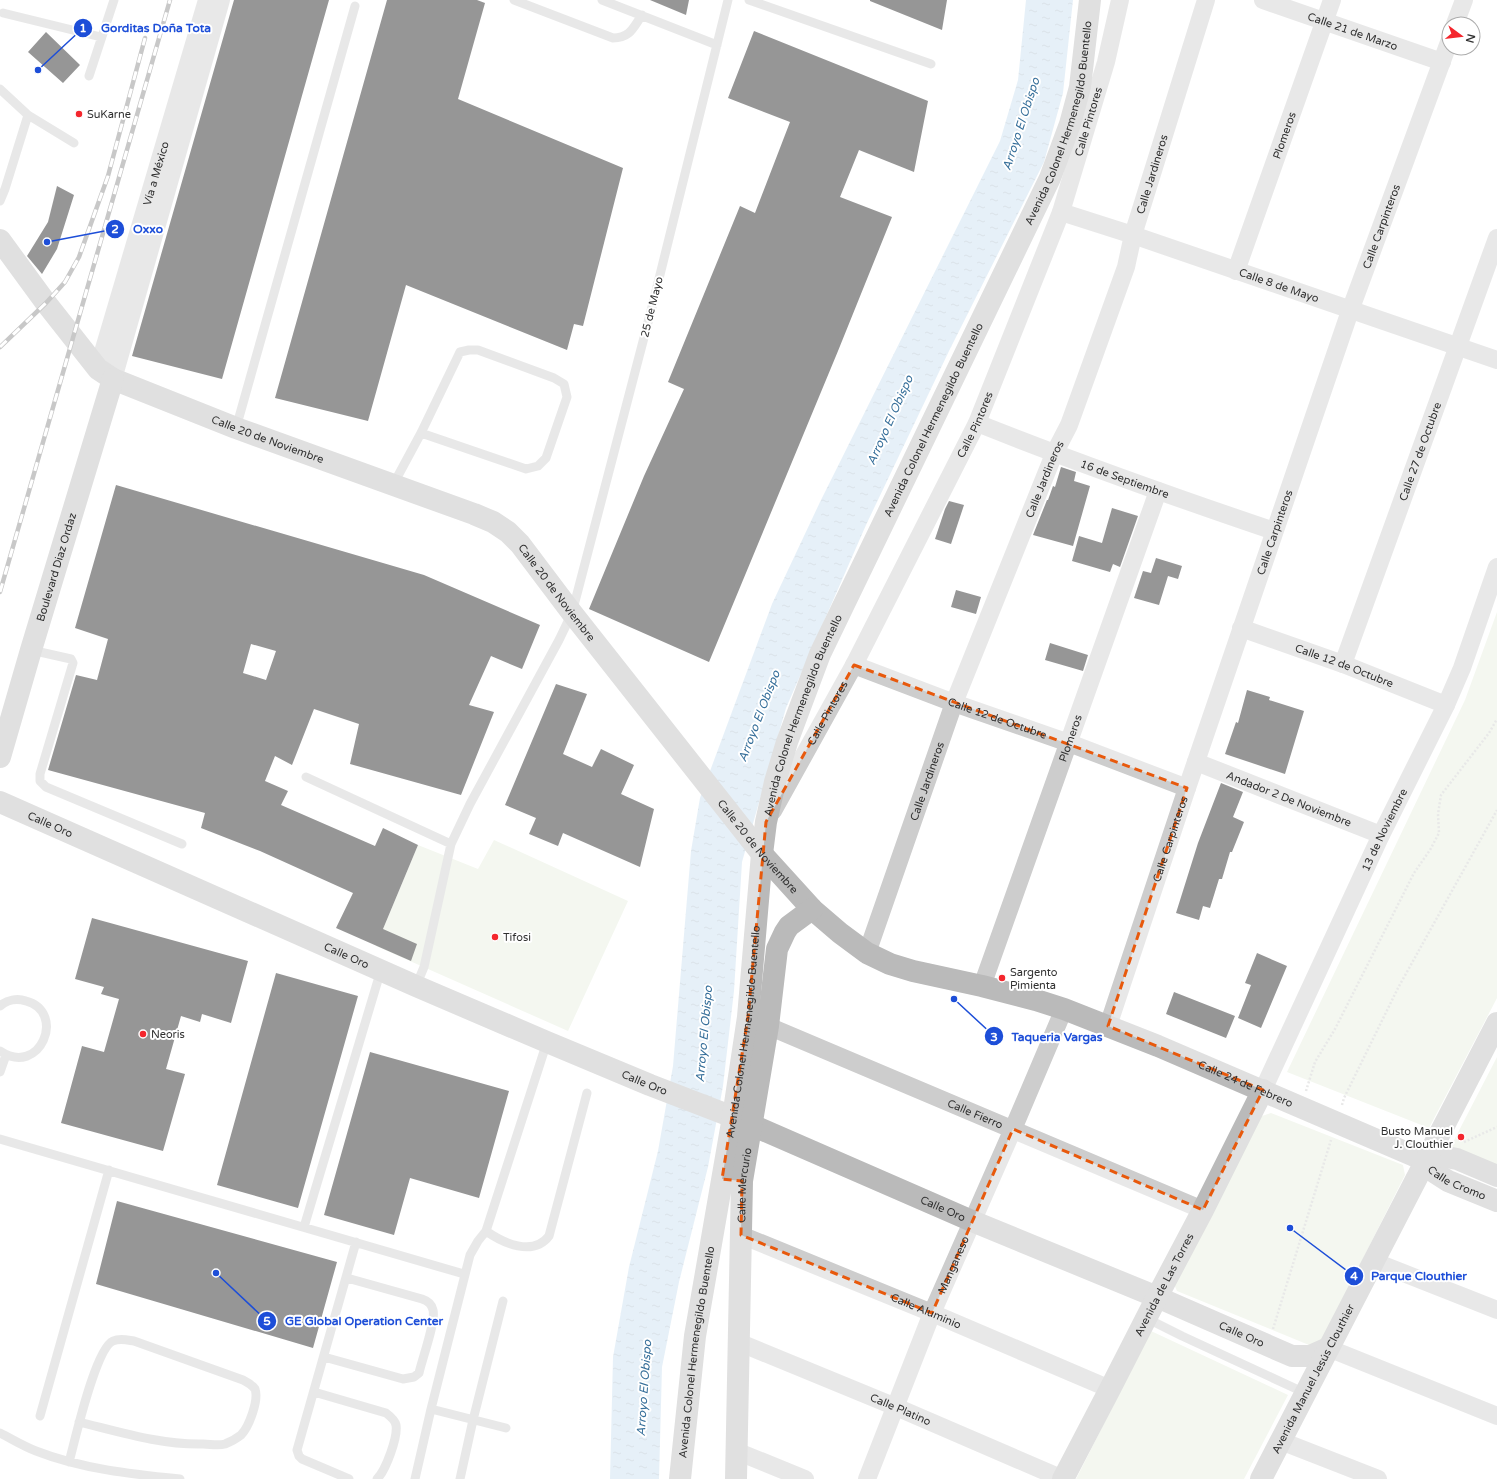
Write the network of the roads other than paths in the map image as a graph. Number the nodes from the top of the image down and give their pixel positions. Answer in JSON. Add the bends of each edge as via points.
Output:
{"nodes":[{"id":1,"x":114,"y":0,"type":"edge"},
{"id":2,"x":207,"y":0,"type":"edge"},
{"id":3,"x":221,"y":0,"type":"edge"},
{"id":4,"x":514,"y":0,"type":"edge"},
{"id":5,"x":602,"y":0,"type":"edge"},
{"id":6,"x":728,"y":0,"type":"edge"},
{"id":7,"x":749,"y":0,"type":"edge"},
{"id":8,"x":1090,"y":0,"type":"edge"},
{"id":9,"x":1120,"y":0,"type":"edge"},
{"id":10,"x":1206,"y":0,"type":"edge"},
{"id":11,"x":1263,"y":0,"type":"edge"},
{"id":12,"x":1332,"y":0,"type":"edge"},
{"id":13,"x":1464,"y":0,"type":"edge"},
{"id":14,"x":355,"y":6,"type":"dead end"},
{"id":15,"x":3,"y":13,"type":"dead end"},
{"id":16,"x":642,"y":16,"type":"junction"},
{"id":17,"x":1458,"y":16,"type":"edge"},
{"id":18,"x":1324,"y":22,"type":"junction"},
{"id":19,"x":101,"y":37,"type":"junction"},
{"id":20,"x":718,"y":45,"type":"junction"},
{"id":21,"x":1444,"y":56,"type":"edge"},
{"id":22,"x":1442,"y":62,"type":"junction"},
{"id":23,"x":931,"y":64,"type":"dead end"},
{"id":24,"x":89,"y":76,"type":"dead end"},
{"id":25,"x":0,"y":89,"type":"edge"},
{"id":26,"x":28,"y":115,"type":"junction"},
{"id":27,"x":74,"y":143,"type":"dead end"},
{"id":28,"x":3,"y":188,"type":"edge"},
{"id":29,"x":0,"y":201,"type":"edge"},
{"id":30,"x":1061,"y":212,"type":"junction"},
{"id":31,"x":1134,"y":235,"type":"junction"},
{"id":32,"x":1497,"y":238,"type":"edge"},
{"id":33,"x":3,"y":251,"type":"edge"},
{"id":34,"x":1236,"y":271,"type":"junction"},
{"id":35,"x":1350,"y":311,"type":"junction"},
{"id":36,"x":1457,"y":346,"type":"junction"},
{"id":37,"x":1497,"y":360,"type":"edge"},
{"id":38,"x":106,"y":374,"type":"junction"},
{"id":39,"x":977,"y":423,"type":"junction"},
{"id":40,"x":236,"y":428,"type":"junction"},
{"id":41,"x":421,"y":433,"type":"junction"},
{"id":42,"x":1054,"y":454,"type":"junction"},
{"id":43,"x":392,"y":485,"type":"junction"},
{"id":44,"x":1158,"y":491,"type":"junction"},
{"id":45,"x":1274,"y":531,"type":"junction"},
{"id":46,"x":1497,"y":567,"type":"edge"},
{"id":47,"x":572,"y":613,"type":"junction"},
{"id":48,"x":1241,"y":628,"type":"junction"},
{"id":49,"x":31,"y":650,"type":"junction"},
{"id":50,"x":1343,"y":664,"type":"junction"},
{"id":51,"x":854,"y":665,"type":"junction"},
{"id":52,"x":954,"y":703,"type":"junction"},
{"id":53,"x":1446,"y":705,"type":"junction"},
{"id":54,"x":1069,"y":743,"type":"junction"},
{"id":55,"x":0,"y":757,"type":"edge"},
{"id":56,"x":1196,"y":762,"type":"junction"},
{"id":57,"x":306,"y":777,"type":"dead end"},
{"id":58,"x":1187,"y":788,"type":"junction"},
{"id":59,"x":0,"y":802,"type":"edge"},
{"id":60,"x":766,"y":822,"type":"junction"},
{"id":61,"x":1381,"y":835,"type":"junction"},
{"id":62,"x":182,"y":844,"type":"dead end"},
{"id":63,"x":451,"y":844,"type":"junction"},
{"id":64,"x":762,"y":854,"type":"junction"},
{"id":65,"x":812,"y":909,"type":"junction"},
{"id":66,"x":867,"y":953,"type":"junction"},
{"id":67,"x":380,"y":970,"type":"junction"},
{"id":68,"x":416,"y":986,"type":"junction"},
{"id":69,"x":982,"y":986,"type":"junction"},
{"id":70,"x":0,"y":1006,"type":"edge"},
{"id":71,"x":1064,"y":1009,"type":"junction"},
{"id":72,"x":748,"y":1017,"type":"junction"},
{"id":73,"x":1497,"y":1022,"type":"edge"},
{"id":74,"x":768,"y":1026,"type":"junction"},
{"id":75,"x":1108,"y":1026,"type":"junction"},
{"id":76,"x":547,"y":1042,"type":"junction"},
{"id":77,"x":3,"y":1053,"type":"edge"},
{"id":78,"x":0,"y":1072,"type":"edge"},
{"id":79,"x":1263,"y":1090,"type":"junction"},
{"id":80,"x":587,"y":1093,"type":"dead end"},
{"id":81,"x":735,"y":1118,"type":"junction"},
{"id":82,"x":1013,"y":1129,"type":"junction"},
{"id":83,"x":0,"y":1139,"type":"edge"},
{"id":84,"x":1426,"y":1161,"type":"junction"},
{"id":85,"x":109,"y":1170,"type":"junction"},
{"id":86,"x":1497,"y":1176,"type":"edge"},
{"id":87,"x":732,"y":1180,"type":"junction"},
{"id":88,"x":1497,"y":1201,"type":"edge"},
{"id":89,"x":1203,"y":1210,"type":"junction"},
{"id":90,"x":972,"y":1221,"type":"junction"},
{"id":91,"x":304,"y":1227,"type":"junction"},
{"id":92,"x":486,"y":1231,"type":"junction"},
{"id":93,"x":741,"y":1235,"type":"junction"},
{"id":94,"x":356,"y":1242,"type":"junction"},
{"id":95,"x":1373,"y":1261,"type":"junction"},
{"id":96,"x":464,"y":1274,"type":"junction"},
{"id":97,"x":347,"y":1278,"type":"junction"},
{"id":98,"x":1156,"y":1297,"type":"junction"},
{"id":99,"x":503,"y":1301,"type":"dead end"},
{"id":100,"x":1497,"y":1310,"type":"edge"},
{"id":101,"x":932,"y":1313,"type":"junction"},
{"id":102,"x":1146,"y":1318,"type":"junction"},
{"id":103,"x":738,"y":1342,"type":"junction"},
{"id":104,"x":1328,"y":1348,"type":"junction"},
{"id":105,"x":1292,"y":1356,"type":"junction"},
{"id":106,"x":324,"y":1357,"type":"junction"},
{"id":107,"x":1110,"y":1389,"type":"junction"},
{"id":108,"x":314,"y":1392,"type":"junction"},
{"id":109,"x":1302,"y":1397,"type":"junction"},
{"id":110,"x":896,"y":1407,"type":"junction"},
{"id":111,"x":431,"y":1409,"type":"junction"},
{"id":112,"x":40,"y":1416,"type":"dead end"},
{"id":113,"x":1497,"y":1416,"type":"edge"},
{"id":114,"x":473,"y":1420,"type":"junction"},
{"id":115,"x":80,"y":1422,"type":"junction"},
{"id":116,"x":506,"y":1428,"type":"dead end"},
{"id":117,"x":0,"y":1433,"type":"edge"},
{"id":118,"x":1281,"y":1441,"type":"junction"},
{"id":119,"x":736,"y":1451,"type":"junction"},
{"id":120,"x":69,"y":1462,"type":"junction"},
{"id":121,"x":174,"y":1479,"type":"edge"},
{"id":122,"x":349,"y":1479,"type":"edge"},
{"id":123,"x":378,"y":1479,"type":"edge"},
{"id":124,"x":415,"y":1479,"type":"edge"},
{"id":125,"x":460,"y":1479,"type":"edge"},
{"id":126,"x":680,"y":1479,"type":"edge"},
{"id":127,"x":736,"y":1479,"type":"edge"},
{"id":128,"x":805,"y":1479,"type":"edge"},
{"id":129,"x":867,"y":1479,"type":"edge"},
{"id":130,"x":1063,"y":1479,"type":"edge"},
{"id":131,"x":1261,"y":1479,"type":"edge"},
{"id":132,"x":1378,"y":1479,"type":"edge"}],
"edges":[{"from":1,"to":19,"type":"lane"},
{"from":2,"to":38,"type":"street","name":"Vía a México"},
{"from":3,"to":38,"type":"street"},
{"from":4,"to":16,"type":"lane","via":[[613,38],[622,38],[629,34]]},
{"from":5,"to":16,"type":"lane"},
{"from":6,"to":20,"type":"lane","name":"25 de Mayo"},
{"from":7,"to":23,"type":"lane"},
{"from":8,"to":60,"type":"street","name":"Avenida Colonel Hermenegildo Buentello","via":[[1080,87],[1070,124],[1050,178],[820,654],[787,742]]},
{"from":9,"to":30,"type":"street","name":"Calle Pintores","via":[[1106,62]]},
{"from":10,"to":31,"type":"street","name":"Calle Jardineros"},
{"from":11,"to":18,"type":"street","name":"Calle 21 de Marzo"},
{"from":12,"to":18,"type":"street","name":"Plomeros"},
{"from":13,"to":17,"type":"street"},
{"from":14,"to":40,"type":"lane"},
{"from":15,"to":19,"type":"lane"},
{"from":16,"to":20,"type":"lane"},
{"from":18,"to":22,"type":"street","name":"Calle 21 de Marzo"},
{"from":18,"to":34,"type":"street","name":"Plomeros"},
{"from":19,"to":24,"type":"lane"},
{"from":20,"to":47,"type":"lane","name":"25 de Mayo"},
{"from":21,"to":22,"type":"street","name":"Calle Carpinteros"},
{"from":22,"to":35,"type":"street","name":"Calle Carpinteros"},
{"from":25,"to":26,"type":"lane"},
{"from":26,"to":27,"type":"lane"},
{"from":26,"to":28,"type":"lane"},
{"from":28,"to":29,"type":"lane"},
{"from":30,"to":31,"type":"street","name":"Calle 8 de Mayo"},
{"from":30,"to":39,"type":"street","name":"Calle Pintores"},
{"from":31,"to":34,"type":"street","name":"Calle 8 de Mayo"},
{"from":31,"to":42,"type":"street","name":"Calle Jardineros","via":[[1126,267],[1069,425]]},
{"from":32,"to":36,"type":"street","name":"Calle 27 de Octubre"},
{"from":33,"to":38,"type":"street"},
{"from":34,"to":35,"type":"street","name":"Calle 8 de Mayo"},
{"from":35,"to":36,"type":"street","name":"Calle 8 de Mayo"},
{"from":35,"to":45,"type":"street","name":"Calle Carpinteros"},
{"from":36,"to":37,"type":"street","name":"Calle 8 de Mayo"},
{"from":36,"to":50,"type":"street","name":"Calle 27 de Octubre"},
{"from":38,"to":40,"type":"street","name":"Calle 20 de Noviembre"},
{"from":38,"to":49,"type":"street","name":"Boulevard Diaz Ordaz"},
{"from":39,"to":42,"type":"street","name":"16 de Septiembre"},
{"from":39,"to":51,"type":"street","name":"Calle Pintores"},
{"from":40,"to":43,"type":"street","name":"Calle 20 de Noviembre"},
{"from":41,"to":41,"type":"lane","via":[[460,352],[478,350],[564,384],[567,397],[546,458],[538,466],[526,469]]},
{"from":41,"to":43,"type":"lane"},
{"from":42,"to":44,"type":"street","name":"16 de Septiembre"},
{"from":42,"to":52,"type":"street","name":"Calle Jardineros"},
{"from":43,"to":47,"type":"street","name":"Calle 20 de Noviembre","via":[[493,522],[508,532]]},
{"from":44,"to":45,"type":"street","name":"16 de Septiembre"},
{"from":44,"to":54,"type":"street","name":"Plomeros"},
{"from":45,"to":48,"type":"street","name":"Calle Carpinteros"},
{"from":46,"to":53,"type":"street","name":"13 de Noviembre","via":[[1462,668]]},
{"from":47,"to":63,"type":"lane","name":"25 de Mayo"},
{"from":47,"to":64,"type":"street","name":"Calle 20 de Noviembre"},
{"from":48,"to":50,"type":"street","name":"Calle 12 de Octubre"},
{"from":48,"to":56,"type":"street","name":"Calle Carpinteros"},
{"from":49,"to":55,"type":"street","name":"Boulevard Diaz Ordaz"},
{"from":49,"to":62,"type":"lane","via":[[71,659],[73,663],[40,781],[46,787]]},
{"from":50,"to":53,"type":"street","name":"Calle 12 de Octubre"},
{"from":51,"to":52,"type":"street","name":"Calle 12 de Octubre"},
{"from":51,"to":60,"type":"street","name":"Calle Pintores"},
{"from":52,"to":54,"type":"street","name":"Calle 12 de Octubre"},
{"from":52,"to":66,"type":"street","name":"Calle Jardineros"},
{"from":53,"to":61,"type":"street","name":"13 de Noviembre"},
{"from":54,"to":58,"type":"street","name":"Calle 12 de Octubre"},
{"from":54,"to":69,"type":"street","name":"Plomeros"},
{"from":56,"to":58,"type":"street","name":"Calle Carpinteros"},
{"from":56,"to":61,"type":"street","name":"Andador 2 De Noviembre"},
{"from":57,"to":63,"type":"lane"},
{"from":58,"to":75,"type":"street","name":"Calle Carpinteros"},
{"from":59,"to":67,"type":"street","name":"Calle Oro"},
{"from":60,"to":64,"type":"street","name":"Avenida Colonel Hermenegildo Buentello"},
{"from":61,"to":79,"type":"street","name":"13 de Noviembre"},
{"from":63,"to":68,"type":"lane","name":"25 de Mayo","via":[[424,967]]},
{"from":64,"to":65,"type":"street","name":"Calle 20 de Noviembre"},
{"from":64,"to":72,"type":"street","name":"Avenida Colonel Hermenegildo Buentello"},
{"from":65,"to":66,"type":"street","name":"Calle 20 de Noviembre"},
{"from":65,"to":74,"type":"street","name":"Calle Mercurio","via":[[789,926],[777,949]]},
{"from":66,"to":69,"type":"street","name":"Calle 20 de Noviembre","via":[[913,972]]},
{"from":67,"to":68,"type":"street","name":"Calle Oro"},
{"from":67,"to":91,"type":"lane"},
{"from":68,"to":76,"type":"street","name":"Calle Oro"},
{"from":69,"to":71,"type":"street","name":"Calle 20 de Noviembre"},
{"from":70,"to":77,"type":"lane","via":[[12,1000],[30,1002],[43,1014],[47,1032],[40,1048],[32,1054],[19,1057]]},
{"from":71,"to":75,"type":"street","name":"Calle 24 de Febrero"},
{"from":71,"to":82,"type":"street","name":"Manganeso"},
{"from":72,"to":74,"type":"street","name":"Calle Fierro"},
{"from":72,"to":81,"type":"street","name":"Avenida Colonel Hermenegildo Buentello"},
{"from":73,"to":84,"type":"street","name":"Avenida Manuel Jesús Clouthier"},
{"from":74,"to":81,"type":"street","name":"Calle Mercurio"},
{"from":74,"to":82,"type":"street","name":"Calle Fierro"},
{"from":75,"to":79,"type":"street","name":"Calle 24 de Febrero"},
{"from":76,"to":81,"type":"street","name":"Calle Oro"},
{"from":76,"to":92,"type":"lane"},
{"from":77,"to":78,"type":"lane"},
{"from":79,"to":84,"type":"street","name":"Calle 24 de Febrero"},
{"from":79,"to":89,"type":"street","name":"Avenida de Las Torres"},
{"from":80,"to":92,"type":"lane","via":[[549,1236],[539,1245],[528,1247],[509,1244]]},
{"from":81,"to":87,"type":"street","name":"Calle Mercurio"},
{"from":81,"to":90,"type":"street","name":"Calle Oro"},
{"from":82,"to":89,"type":"street","name":"Calle Fierro"},
{"from":82,"to":90,"type":"street","name":"Manganeso"},
{"from":83,"to":85,"type":"lane"},
{"from":84,"to":86,"type":"street","name":"Calle Cromo","via":[[1441,1156],[1457,1159]]},
{"from":84,"to":88,"type":"street","name":"Calle Cromo","via":[[1434,1172],[1448,1181]]},
{"from":84,"to":95,"type":"street","name":"Avenida Manuel Jesús Clouthier"},
{"from":85,"to":91,"type":"lane"},
{"from":85,"to":112,"type":"lane"},
{"from":87,"to":93,"type":"street","name":"Calle Mercurio"},
{"from":87,"to":126,"type":"street","name":"Avenida Colonel Hermenegildo Buentello","via":[[695,1336]]},
{"from":89,"to":98,"type":"street","name":"Avenida de Las Torres"},
{"from":90,"to":98,"type":"street","name":"Calle Oro"},
{"from":90,"to":101,"type":"street","name":"Manganeso"},
{"from":91,"to":94,"type":"lane"},
{"from":92,"to":96,"type":"lane","via":[[470,1255]]},
{"from":93,"to":101,"type":"street","name":"Calle Aluminio"},
{"from":93,"to":103,"type":"street","name":"Calle Mercurio"},
{"from":94,"to":96,"type":"lane"},
{"from":94,"to":97,"type":"lane"},
{"from":95,"to":100,"type":"street"},
{"from":95,"to":104,"type":"street","name":"Avenida Manuel Jesús Clouthier"},
{"from":96,"to":111,"type":"lane"},
{"from":97,"to":106,"type":"lane"},
{"from":97,"to":106,"type":"lane","via":[[429,1302],[434,1316],[419,1373],[404,1379]]},
{"from":98,"to":102,"type":"street","name":"Avenida de Las Torres"},
{"from":98,"to":105,"type":"street","name":"Calle Oro"},
{"from":99,"to":114,"type":"lane"},
{"from":101,"to":107,"type":"street","name":"Calle Aluminio"},
{"from":101,"to":110,"type":"street","name":"Manganeso"},
{"from":102,"to":107,"type":"street","name":"Avenida de Las Torres"},
{"from":102,"to":109,"type":"lane"},
{"from":103,"to":110,"type":"street","name":"Calle Platino"},
{"from":103,"to":119,"type":"street","name":"Calle Mercurio"},
{"from":104,"to":105,"type":"street","via":[[1310,1356]]},
{"from":104,"to":109,"type":"street","name":"Avenida Manuel Jesús Clouthier"},
{"from":104,"to":113,"type":"street"},
{"from":105,"to":109,"type":"street","via":[[1305,1373]]},
{"from":106,"to":108,"type":"lane"},
{"from":107,"to":130,"type":"street","name":"Avenida de Las Torres"},
{"from":108,"to":122,"type":"lane","via":[[298,1453],[302,1459]]},
{"from":108,"to":123,"type":"lane","via":[[386,1413],[394,1422],[396,1435]]},
{"from":109,"to":118,"type":"street","name":"Avenida Manuel Jesús Clouthier"},
{"from":110,"to":129,"type":"street","name":"Manganeso"},
{"from":110,"to":130,"type":"street","name":"Calle Platino"},
{"from":111,"to":114,"type":"lane"},
{"from":111,"to":124,"type":"lane"},
{"from":114,"to":116,"type":"lane"},
{"from":114,"to":125,"type":"lane"},
{"from":115,"to":115,"type":"lane","via":[[90,1384],[106,1348],[113,1341],[120,1339],[134,1341],[243,1380],[254,1389],[256,1398],[250,1421],[242,1434],[235,1440],[223,1444],[156,1441]]},
{"from":115,"to":120,"type":"lane"},
{"from":117,"to":120,"type":"lane","via":[[35,1451]]},
{"from":118,"to":131,"type":"street","name":"Avenida Manuel Jesús Clouthier"},
{"from":118,"to":132,"type":"street"},
{"from":119,"to":127,"type":"street","name":"Calle Mercurio"},
{"from":119,"to":128,"type":"street"},
{"from":120,"to":121,"type":"lane","via":[[117,1472]]}]}
